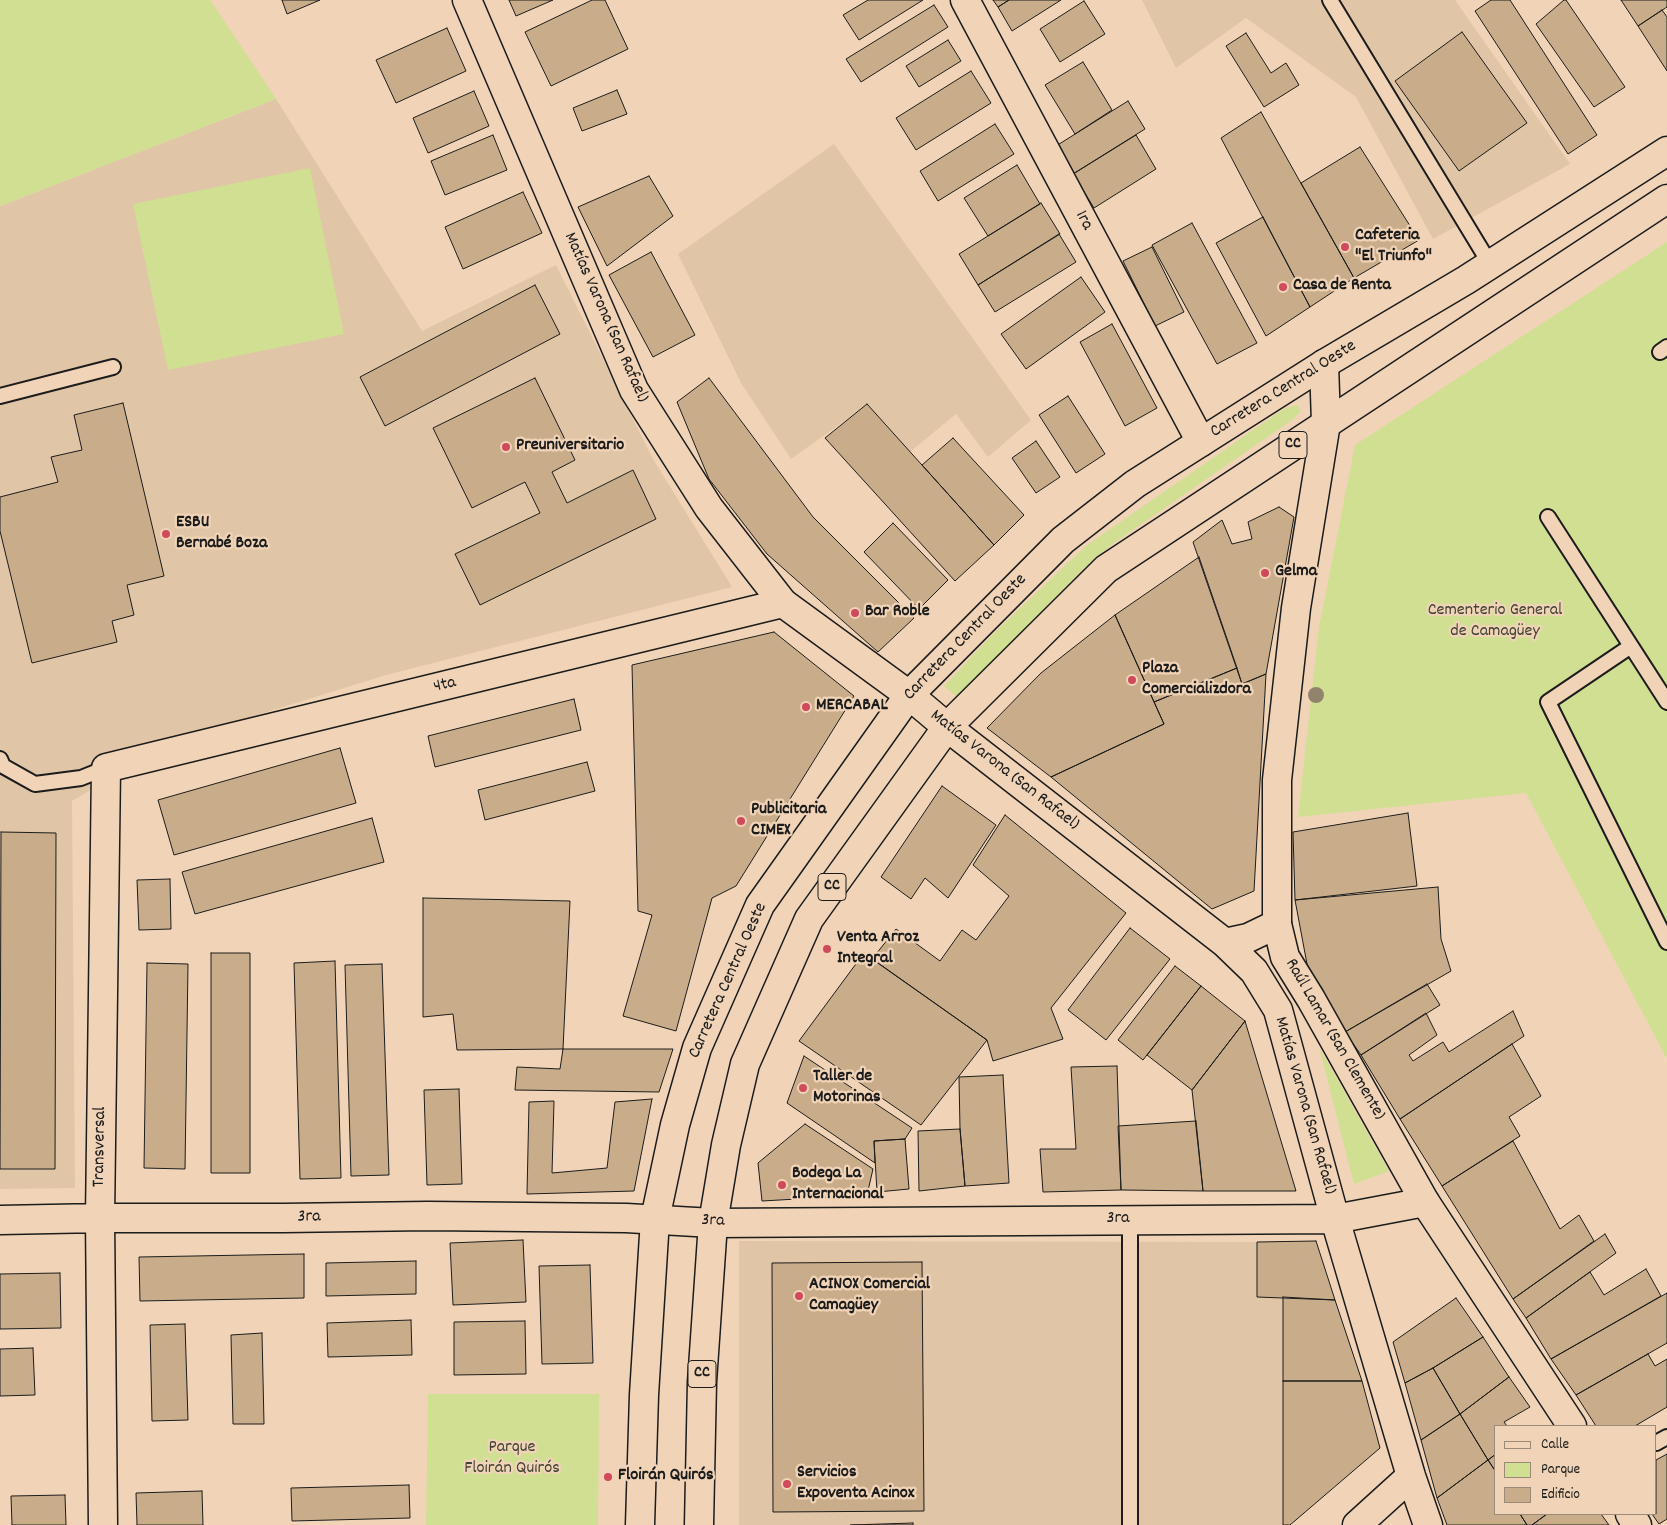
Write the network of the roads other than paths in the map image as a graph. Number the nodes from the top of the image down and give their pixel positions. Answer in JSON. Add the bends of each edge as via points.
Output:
{"nodes":[{"id":1,"x":467,"y":0,"type":"edge"},
{"id":2,"x":965,"y":0,"type":"edge"},
{"id":3,"x":1330,"y":0,"type":"edge"},
{"id":4,"x":1667,"y":151,"type":"edge"},
{"id":5,"x":1667,"y":199,"type":"edge"},
{"id":6,"x":1490,"y":264,"type":"junction"},
{"id":7,"x":1324,"y":364,"type":"junction"},
{"id":8,"x":113,"y":367,"type":"dead end"},
{"id":9,"x":0,"y":396,"type":"edge"},
{"id":10,"x":1326,"y":423,"type":"junction"},
{"id":11,"x":1201,"y":442,"type":"junction"},
{"id":12,"x":1548,"y":517,"type":"dead end"},
{"id":13,"x":783,"y":603,"type":"junction"},
{"id":14,"x":1631,"y":646,"type":"junction"},
{"id":15,"x":909,"y":695,"type":"junction"},
{"id":16,"x":1667,"y":702,"type":"edge"},
{"id":17,"x":947,"y":727,"type":"junction"},
{"id":18,"x":0,"y":759,"type":"edge"},
{"id":19,"x":106,"y":768,"type":"junction"},
{"id":20,"x":1277,"y":924,"type":"junction"},
{"id":21,"x":1667,"y":942,"type":"edge"},
{"id":22,"x":1225,"y":943,"type":"junction"},
{"id":23,"x":1311,"y":999,"type":"junction"},
{"id":24,"x":1278,"y":1010,"type":"junction"},
{"id":25,"x":1425,"y":1202,"type":"junction"},
{"id":26,"x":100,"y":1218,"type":"junction"},
{"id":27,"x":655,"y":1219,"type":"junction"},
{"id":28,"x":1335,"y":1219,"type":"junction"},
{"id":29,"x":0,"y":1220,"type":"edge"},
{"id":30,"x":1130,"y":1220,"type":"junction"},
{"id":31,"x":712,"y":1223,"type":"junction"},
{"id":32,"x":1571,"y":1425,"type":"edge"},
{"id":33,"x":1411,"y":1476,"type":"junction"},
{"id":34,"x":103,"y":1525,"type":"edge"},
{"id":35,"x":640,"y":1525,"type":"edge"},
{"id":36,"x":699,"y":1525,"type":"edge"},
{"id":37,"x":1130,"y":1525,"type":"edge"},
{"id":38,"x":1357,"y":1525,"type":"edge"},
{"id":39,"x":1428,"y":1525,"type":"edge"}],
"edges":[{"from":1,"to":13,"type":"street","name":"Matías Varona (San Rafael)","via":[[634,390],[709,508]]},
{"from":2,"to":11,"type":"street","name":"1ra"},
{"from":3,"to":6,"type":"lane"},
{"from":4,"to":6,"type":"street","name":"Carretera Central Oeste"},
{"from":5,"to":10,"type":"street","number":"CC"},
{"from":6,"to":7,"type":"street","name":"Carretera Central Oeste"},
{"from":7,"to":10,"type":"street","name":"Raúl Lamar (San Clemente)"},
{"from":7,"to":11,"type":"street","name":"Carretera Central Oeste"},
{"from":8,"to":9,"type":"lane"},
{"from":10,"to":17,"type":"street","number":"CC","via":[[1106,569]]},
{"from":10,"to":20,"type":"street","name":"Raúl Lamar (San Clemente)","via":[[1296,608],[1277,780]]},
{"from":11,"to":15,"type":"street","name":"Carretera Central Oeste","via":[[1135,484],[1063,540]]},
{"from":12,"to":14,"type":"lane"},
{"from":13,"to":15,"type":"street","name":"Matías Varona (San Rafael)"},
{"from":13,"to":19,"type":"street","name":"4ta"},
{"from":14,"to":16,"type":"lane"},
{"from":14,"to":21,"type":"lane","via":[[1548,702]]},
{"from":15,"to":17,"type":"street","name":"Matías Varona (San Rafael)"},
{"from":15,"to":27,"type":"street","name":"Carretera Central Oeste","via":[[760,905],[697,1048],[675,1125]]},
{"from":17,"to":22,"type":"street","name":"Matías Varona (San Rafael)"},
{"from":17,"to":31,"type":"street","number":"CC","via":[[809,919],[744,1064]]},
{"from":18,"to":19,"type":"lane","via":[[3,766],[35,784],[81,778]]},
{"from":19,"to":26,"type":"street","name":"Transversal"},
{"from":20,"to":22,"type":"street","via":[[1248,938]]},
{"from":20,"to":23,"type":"street","name":"Raúl Lamar (San Clemente)","via":[[1285,957]]},
{"from":22,"to":24,"type":"street","name":"Matías Varona (San Rafael)","via":[[1254,971]]},
{"from":23,"to":24,"type":"street","via":[[1293,999]]},
{"from":23,"to":25,"type":"street","name":"Raúl Lamar (San Clemente)"},
{"from":24,"to":28,"type":"street","name":"Matías Varona (San Rafael)"},
{"from":25,"to":28,"type":"street","name":"3ra"},
{"from":25,"to":32,"type":"street","name":"Raúl Lamar (San Clemente)"},
{"from":26,"to":27,"type":"street","name":"3ra","via":[[428,1216]]},
{"from":26,"to":29,"type":"street","name":"3ra"},
{"from":26,"to":34,"type":"street","name":"Transversal"},
{"from":27,"to":31,"type":"street","name":"3ra"},
{"from":27,"to":35,"type":"street","name":"Carretera Central Oeste"},
{"from":28,"to":30,"type":"street","name":"3ra"},
{"from":28,"to":33,"type":"street","name":"Matías Varona (San Rafael)"},
{"from":30,"to":31,"type":"street","name":"3ra"},
{"from":30,"to":37,"type":"lane"},
{"from":31,"to":36,"type":"street","number":"CC","via":[[702,1382]]},
{"from":33,"to":38,"type":"street"},
{"from":33,"to":39,"type":"street","name":"Matías Varona (San Rafael)"}]}
